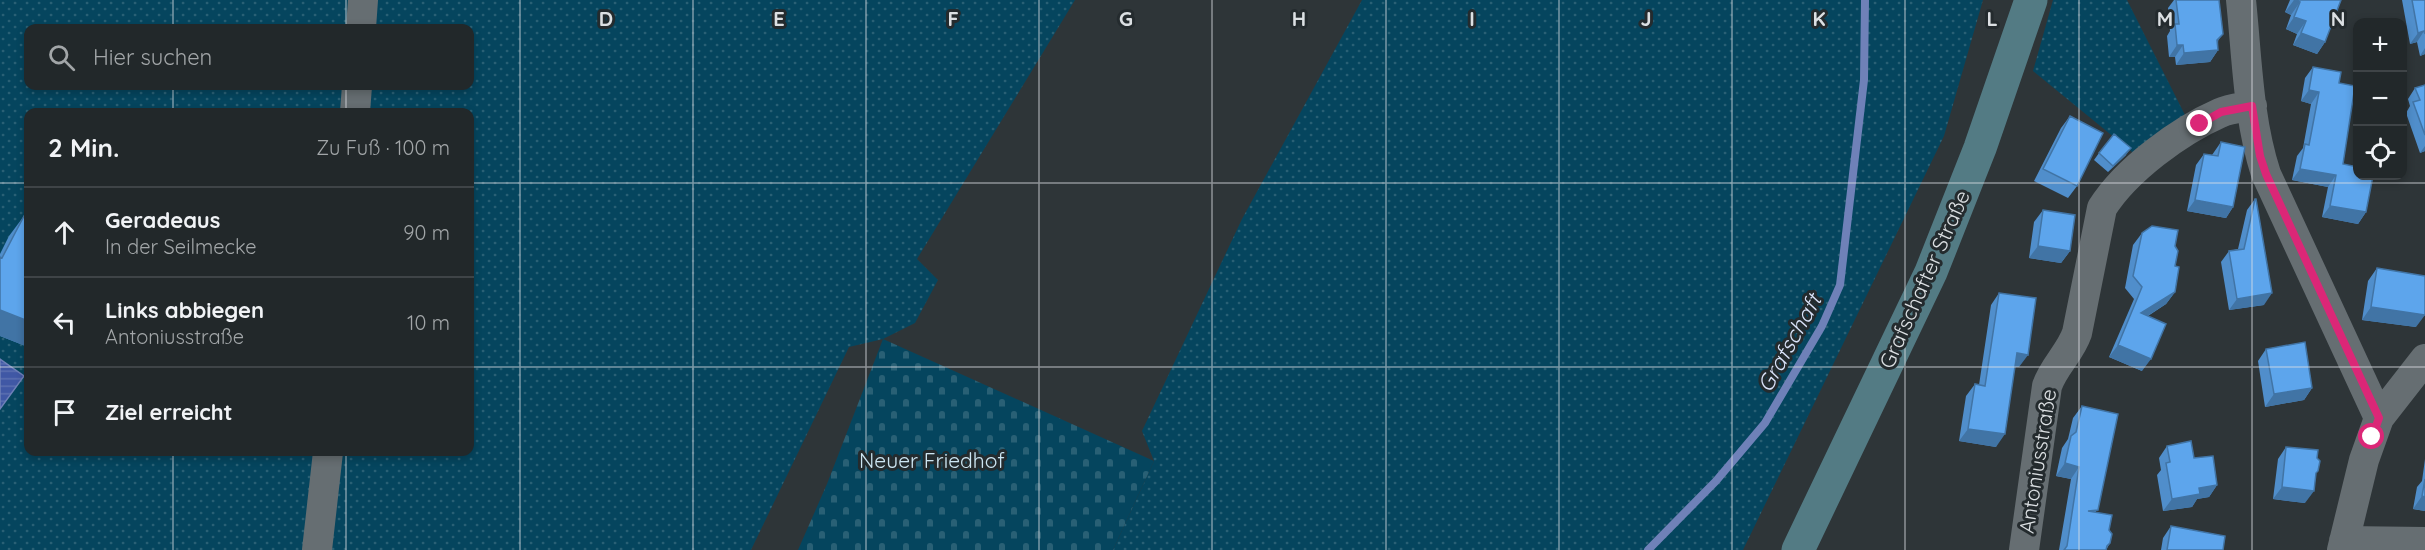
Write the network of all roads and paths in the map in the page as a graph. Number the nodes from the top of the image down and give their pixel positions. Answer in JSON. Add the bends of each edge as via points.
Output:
{"nodes":[{"id":1,"x":363,"y":0,"type":"edge"},
{"id":2,"x":2031,"y":0,"type":"edge"},
{"id":3,"x":2241,"y":0,"type":"edge"},
{"id":4,"x":361,"y":24,"type":"edge"},
{"id":5,"x":357,"y":90,"type":"edge"},
{"id":6,"x":2252,"y":106,"type":"junction"},
{"id":7,"x":355,"y":108,"type":"edge"},
{"id":8,"x":2425,"y":359,"type":"edge"},
{"id":9,"x":2379,"y":418,"type":"junction"},
{"id":10,"x":328,"y":456,"type":"edge"},
{"id":11,"x":2425,"y":542,"type":"edge"},
{"id":12,"x":2343,"y":546,"type":"edge"},
{"id":13,"x":317,"y":550,"type":"edge"},
{"id":14,"x":1798,"y":550,"type":"edge"},
{"id":15,"x":2024,"y":550,"type":"edge"}],
"edges":[{"from":1,"to":4,"type":"street"},
{"from":2,"to":14,"type":"street","name":"Grafschafter Straße","via":[[1980,148],[1930,272]]},
{"from":3,"to":6,"type":"street"},
{"from":5,"to":7,"type":"street"},
{"from":6,"to":9,"type":"street","via":[[2266,174]]},
{"from":6,"to":15,"type":"street","name":"Antoniusstraße","via":[[2221,112],[2166,145],[2127,177],[2102,208],[2077,333],[2072,348],[2051,374],[2047,386]]},
{"from":8,"to":9,"type":"street"},
{"from":9,"to":12,"type":"street","via":[[2364,460]]},
{"from":10,"to":13,"type":"street"},
{"from":11,"to":12,"type":"street"}]}
